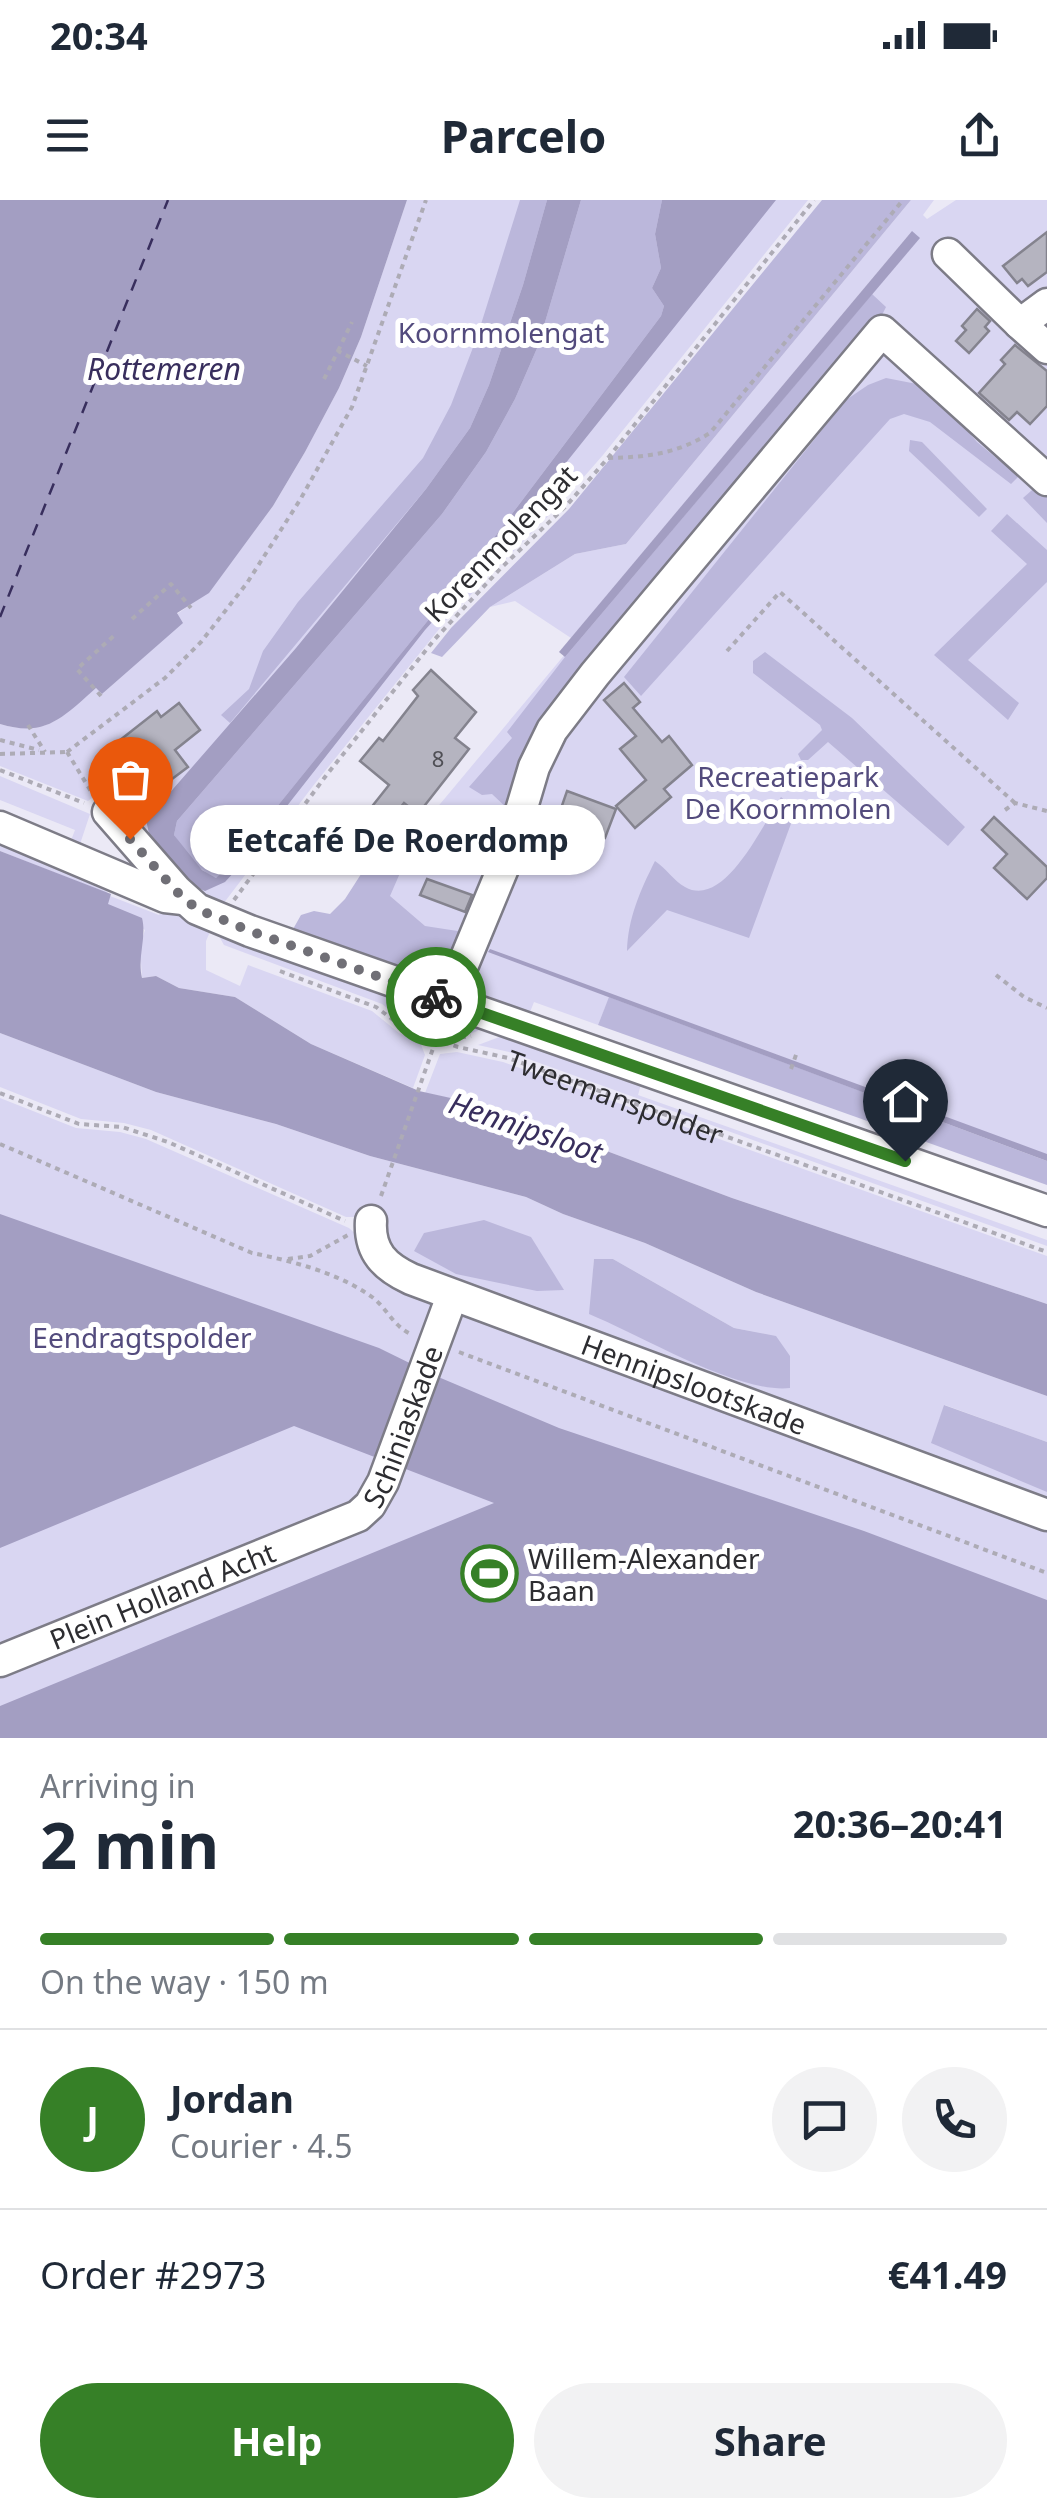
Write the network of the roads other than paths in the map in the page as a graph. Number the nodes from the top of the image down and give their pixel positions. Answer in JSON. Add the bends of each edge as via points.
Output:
{"nodes":[{"id":1,"x":948,"y":254,"type":"dead end"},
{"id":2,"x":1047,"y":304,"type":"edge"},
{"id":3,"x":1020,"y":324,"type":"junction"},
{"id":4,"x":1047,"y":348,"type":"edge"},
{"id":5,"x":1047,"y":480,"type":"edge"},
{"id":6,"x":108,"y":812,"type":"road end"},
{"id":7,"x":0,"y":828,"type":"edge"},
{"id":8,"x":186,"y":899,"type":"junction"},
{"id":9,"x":452,"y":1002,"type":"junction"},
{"id":10,"x":1047,"y":1211,"type":"edge"},
{"id":11,"x":359,"y":1223,"type":"road end"},
{"id":12,"x":452,"y":1296,"type":"junction"},
{"id":13,"x":1047,"y":1515,"type":"edge"},
{"id":14,"x":324,"y":1530,"type":"joint"},
{"id":15,"x":0,"y":1661,"type":"edge"}],
"edges":[{"from":1,"to":3,"type":"street"},
{"from":2,"to":3,"type":"street"},
{"from":3,"to":4,"type":"street"},
{"from":5,"to":9,"type":"street","via":[[882,331],[552,730]]},
{"from":6,"to":8,"type":"street","name":"Tweemanspolder"},
{"from":7,"to":8,"type":"street","via":[[165,897]]},
{"from":8,"to":9,"type":"street","name":"Tweemanspolder","via":[[250,931]]},
{"from":9,"to":10,"type":"street","name":"Tweemanspolder"},
{"from":11,"to":12,"type":"street","name":"Hennipslootskade","via":[[393,1271]]},
{"from":12,"to":13,"type":"street","name":"Hennipslootskade"},
{"from":12,"to":14,"type":"street","name":"Schiniaskade","via":[[420,1344],[383,1482],[358,1516]]},
{"from":14,"to":15,"type":"street","name":"Plein Holland Acht"}]}
